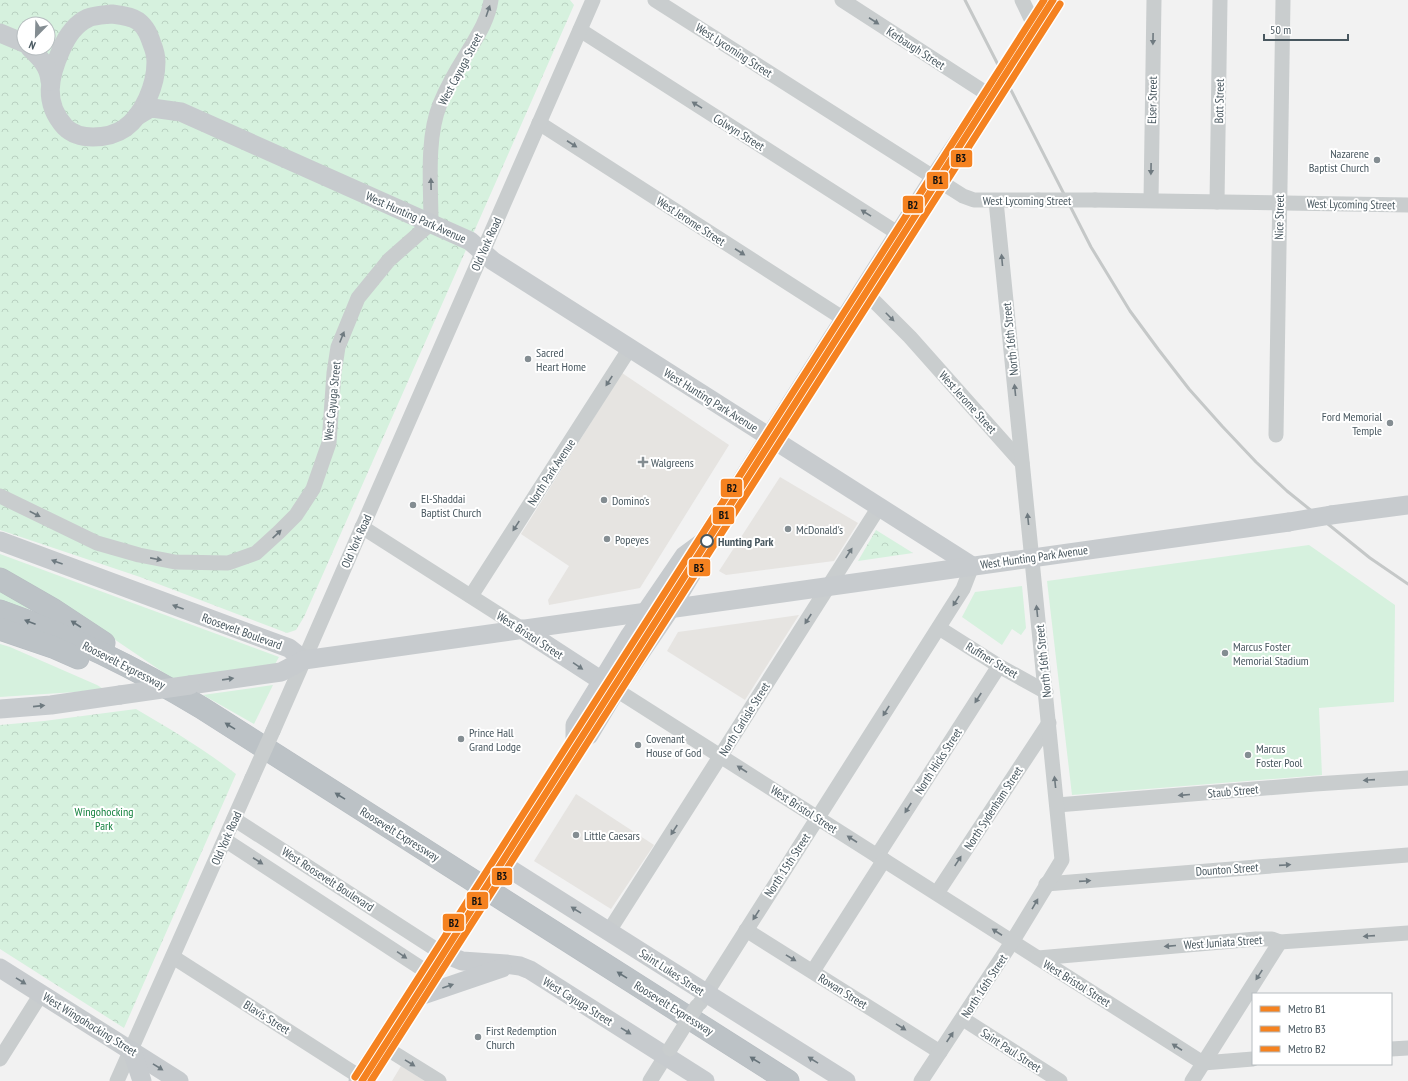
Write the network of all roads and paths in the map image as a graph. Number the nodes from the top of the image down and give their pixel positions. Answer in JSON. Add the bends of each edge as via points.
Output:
{"nodes":[{"id":1,"x":491,"y":0,"type":"edge"},
{"id":2,"x":655,"y":0,"type":"edge"},
{"id":3,"x":842,"y":0,"type":"edge"},
{"id":4,"x":1022,"y":0,"type":"edge"},
{"id":5,"x":1050,"y":0,"type":"edge"},
{"id":6,"x":1154,"y":0,"type":"edge"},
{"id":7,"x":1220,"y":0,"type":"edge"},
{"id":8,"x":1283,"y":0,"type":"edge"},
{"id":9,"x":590,"y":2,"type":"edge"},
{"id":10,"x":673,"y":5,"type":"edge"},
{"id":11,"x":1034,"y":25,"type":"junction"},
{"id":12,"x":580,"y":30,"type":"junction"},
{"id":13,"x":0,"y":33,"type":"edge"},
{"id":14,"x":70,"y":34,"type":"junction"},
{"id":15,"x":16,"y":40,"type":"edge"},
{"id":16,"x":56,"y":44,"type":"edge"},
{"id":17,"x":37,"y":56,"type":"edge"},
{"id":18,"x":155,"y":75,"type":"junction"},
{"id":19,"x":50,"y":81,"type":"junction"},
{"id":20,"x":990,"y":94,"type":"junction"},
{"id":21,"x":181,"y":112,"type":"junction"},
{"id":22,"x":137,"y":116,"type":"junction"},
{"id":23,"x":539,"y":123,"type":"junction"},
{"id":24,"x":934,"y":178,"type":"junction"},
{"id":25,"x":1151,"y":200,"type":"junction"},
{"id":26,"x":996,"y":201,"type":"junction"},
{"id":27,"x":1217,"y":202,"type":"junction"},
{"id":28,"x":1280,"y":203,"type":"junction"},
{"id":29,"x":1408,"y":205,"type":"edge"},
{"id":30,"x":431,"y":223,"type":"junction"},
{"id":31,"x":899,"y":234,"type":"junction"},
{"id":32,"x":483,"y":252,"type":"junction"},
{"id":33,"x":863,"y":290,"type":"junction"},
{"id":34,"x":844,"y":319,"type":"junction"},
{"id":35,"x":630,"y":348,"type":"junction"},
{"id":36,"x":1276,"y":435,"type":"dead end"},
{"id":37,"x":769,"y":437,"type":"junction"},
{"id":38,"x":1022,"y":463,"type":"junction"},
{"id":39,"x":0,"y":496,"type":"edge"},
{"id":40,"x":1408,"y":505,"type":"edge"},
{"id":41,"x":879,"y":507,"type":"junction"},
{"id":42,"x":362,"y":527,"type":"junction"},
{"id":43,"x":0,"y":541,"type":"edge"},
{"id":44,"x":703,"y":542,"type":"junction"},
{"id":45,"x":1032,"y":558,"type":"junction"},
{"id":46,"x":972,"y":566,"type":"junction"},
{"id":47,"x":0,"y":579,"type":"edge"},
{"id":48,"x":829,"y":586,"type":"junction"},
{"id":49,"x":471,"y":596,"type":"junction"},
{"id":50,"x":671,"y":608,"type":"junction"},
{"id":51,"x":0,"y":611,"type":"edge"},
{"id":52,"x":645,"y":612,"type":"junction"},
{"id":53,"x":939,"y":628,"type":"junction"},
{"id":54,"x":522,"y":629,"type":"junction"},
{"id":55,"x":0,"y":630,"type":"edge"},
{"id":56,"x":304,"y":660,"type":"junction"},
{"id":57,"x":999,"y":666,"type":"junction"},
{"id":58,"x":609,"y":685,"type":"junction"},
{"id":59,"x":166,"y":686,"type":"junction"},
{"id":60,"x":1046,"y":692,"type":"junction"},
{"id":61,"x":0,"y":709,"type":"edge"},
{"id":62,"x":1049,"y":723,"type":"junction"},
{"id":63,"x":721,"y":756,"type":"junction"},
{"id":64,"x":1408,"y":778,"type":"edge"},
{"id":65,"x":1057,"y":806,"type":"junction"},
{"id":66,"x":818,"y":818,"type":"junction"},
{"id":67,"x":234,"y":819,"type":"junction"},
{"id":68,"x":225,"y":840,"type":"junction"},
{"id":69,"x":1408,"y":855,"type":"edge"},
{"id":70,"x":881,"y":858,"type":"junction"},
{"id":71,"x":497,"y":865,"type":"junction"},
{"id":72,"x":1046,"y":884,"type":"junction"},
{"id":73,"x":937,"y":893,"type":"junction"},
{"id":74,"x":746,"y":930,"type":"junction"},
{"id":75,"x":609,"y":931,"type":"junction"},
{"id":76,"x":1408,"y":933,"type":"edge"},
{"id":77,"x":378,"y":939,"type":"junction"},
{"id":78,"x":421,"y":940,"type":"junction"},
{"id":79,"x":1012,"y":942,"type":"junction"},
{"id":80,"x":1280,"y":942,"type":"junction"},
{"id":81,"x":440,"y":952,"type":"junction"},
{"id":82,"x":173,"y":957,"type":"junction"},
{"id":83,"x":1038,"y":958,"type":"junction"},
{"id":84,"x":520,"y":966,"type":"junction"},
{"id":85,"x":0,"y":968,"type":"edge"},
{"id":86,"x":813,"y":971,"type":"junction"},
{"id":87,"x":427,"y":972,"type":"junction"},
{"id":88,"x":42,"y":994,"type":"junction"},
{"id":89,"x":411,"y":999,"type":"junction"},
{"id":90,"x":702,"y":1000,"type":"junction"},
{"id":91,"x":963,"y":1018,"type":"junction"},
{"id":92,"x":381,"y":1045,"type":"junction"},
{"id":93,"x":1408,"y":1048,"type":"edge"},
{"id":94,"x":1392,"y":1049,"type":"edge"},
{"id":95,"x":132,"y":1051,"type":"junction"},
{"id":96,"x":668,"y":1052,"type":"junction"},
{"id":97,"x":940,"y":1052,"type":"junction"},
{"id":98,"x":0,"y":1059,"type":"edge"},
{"id":99,"x":1252,"y":1060,"type":"edge"},
{"id":100,"x":1203,"y":1063,"type":"junction"},
{"id":101,"x":359,"y":1079,"type":"edge"},
{"id":102,"x":117,"y":1081,"type":"edge"},
{"id":103,"x":142,"y":1081,"type":"edge"},
{"id":104,"x":179,"y":1081,"type":"edge"},
{"id":105,"x":439,"y":1081,"type":"edge"},
{"id":106,"x":650,"y":1081,"type":"edge"},
{"id":107,"x":705,"y":1081,"type":"edge"},
{"id":108,"x":762,"y":1081,"type":"edge"},
{"id":109,"x":788,"y":1081,"type":"edge"},
{"id":110,"x":846,"y":1081,"type":"edge"},
{"id":111,"x":921,"y":1081,"type":"edge"},
{"id":112,"x":1060,"y":1081,"type":"edge"},
{"id":113,"x":1192,"y":1081,"type":"edge"}],
"edges":[{"from":30,"to":1,"type":"street","name":"West Cayuga Street","one_way":true,"via":[[434,123],[450,82],[481,30]]},
{"from":2,"to":10,"type":"street","name":"West Lycoming Street"},
{"from":3,"to":20,"type":"street","name":"Kerbaugh Street","one_way":true},
{"from":4,"to":11,"type":"street"},
{"from":5,"to":11,"type":"main road"},
{"from":6,"to":25,"type":"street","name":"Elser Street","one_way":true},
{"from":7,"to":27,"type":"street","name":"Bott Street"},
{"from":8,"to":28,"type":"street","name":"Nice Street"},
{"from":9,"to":12,"type":"street","name":"Old York Road"},
{"from":10,"to":24,"type":"street","name":"West Lycoming Street"},
{"from":11,"to":20,"type":"main road","bridge":true},
{"from":12,"to":23,"type":"street","name":"Old York Road"},
{"from":31,"to":12,"type":"street","name":"Colwyn Street","one_way":true},
{"from":13,"to":15,"type":"main road"},
{"from":14,"to":16,"type":"main road","name":"West Hunting Park Avenue"},
{"from":14,"to":18,"type":"main road","name":"West Hunting Park Avenue","via":[[88,18],[112,14],[137,20],[145,27],[150,38],[156,61]]},
{"from":14,"to":19,"type":"main road","name":"West Hunting Park Avenue","via":[[58,56]]},
{"from":17,"to":19,"type":"main road","name":"West Hunting Park Avenue","via":[[50,72]]},
{"from":18,"to":21,"type":"main road","name":"West Hunting Park Avenue","via":[[159,94]]},
{"from":18,"to":22,"type":"main road","name":"West Hunting Park Avenue","via":[[147,100]]},
{"from":19,"to":22,"type":"main road","name":"West Hunting Park Avenue","via":[[53,108],[59,120],[76,134],[94,137],[115,134]]},
{"from":20,"to":24,"type":"main road"},
{"from":21,"to":22,"type":"main road","name":"West Hunting Park Avenue","via":[[152,108]]},
{"from":21,"to":30,"type":"main road","name":"West Hunting Park Avenue"},
{"from":23,"to":32,"type":"street","name":"Old York Road"},
{"from":23,"to":34,"type":"street","name":"West Jerome Street","one_way":true},
{"from":24,"to":26,"type":"street","name":"West Lycoming Street","via":[[963,196],[974,200]]},
{"from":24,"to":31,"type":"main road"},
{"from":25,"to":26,"type":"street","name":"West Lycoming Street","bridge":true},
{"from":25,"to":27,"type":"street","name":"West Lycoming Street"},
{"from":38,"to":26,"type":"street","name":"North 16th Street","one_way":true},
{"from":27,"to":28,"type":"street","name":"West Lycoming Street"},
{"from":28,"to":29,"type":"street","name":"West Lycoming Street"},
{"from":28,"to":36,"type":"street","name":"Nice Street"},
{"from":30,"to":32,"type":"main road","name":"West Hunting Park Avenue","via":[[470,241]]},
{"from":39,"to":30,"type":"street","name":"West Cayuga Street","one_way":true,"via":[[97,543],[139,555],[176,562],[228,563],[256,553],[296,515],[313,489],[329,443],[338,347],[358,298],[389,260]]},
{"from":31,"to":33,"type":"main road"},
{"from":32,"to":35,"type":"main road","name":"West Hunting Park Avenue","via":[[493,261]]},
{"from":32,"to":42,"type":"street","name":"Old York Road"},
{"from":33,"to":34,"type":"main road"},
{"from":33,"to":38,"type":"street","name":"West Jerome Street","one_way":true,"via":[[910,337]]},
{"from":34,"to":37,"type":"main road"},
{"from":35,"to":37,"type":"main road","name":"West Hunting Park Avenue"},
{"from":35,"to":49,"type":"street","name":"North Park Avenue","one_way":true},
{"from":37,"to":41,"type":"main road","name":"West Hunting Park Avenue"},
{"from":37,"to":44,"type":"main road"},
{"from":45,"to":38,"type":"street","name":"North 16th Street","one_way":true},
{"from":40,"to":45,"type":"main road","name":"West Hunting Park Avenue","bridge":true},
{"from":41,"to":46,"type":"main road","name":"West Hunting Park Avenue"},
{"from":48,"to":41,"type":"street","name":"North Carlisle Street","one_way":true},
{"from":42,"to":49,"type":"street","name":"West Bristol Street"},
{"from":42,"to":56,"type":"street","name":"Old York Road"},
{"from":56,"to":43,"type":"main road","name":"Roosevelt Boulevard","one_way":true,"via":[[289,648]]},
{"from":44,"to":50,"type":"main road","via":[[698,563]]},
{"from":44,"to":52,"type":"main road","via":[[684,556]]},
{"from":45,"to":46,"type":"main road","name":"West Hunting Park Avenue"},
{"from":60,"to":45,"type":"street","name":"North 16th Street","one_way":true},
{"from":46,"to":48,"type":"main road"},
{"from":46,"to":53,"type":"street","name":"North 15th Street","one_way":true,"via":[[964,589]]},
{"from":59,"to":47,"type":"highway","one_way":true,"via":[[73,622]]},
{"from":48,"to":50,"type":"main road"},
{"from":48,"to":63,"type":"street","name":"North Carlisle Street","one_way":true},
{"from":49,"to":54,"type":"street","name":"West Bristol Street"},
{"from":50,"to":52,"type":"main road"},
{"from":50,"to":58,"type":"main road"},
{"from":59,"to":51,"type":"highway","name":"Roosevelt Expressway","one_way":true,"via":[[92,648]]},
{"from":52,"to":54,"type":"main road"},
{"from":52,"to":58,"type":"main road"},
{"from":53,"to":57,"type":"street","name":"Ruffner Street"},
{"from":53,"to":66,"type":"street","name":"North 15th Street","one_way":true},
{"from":54,"to":56,"type":"main road"},
{"from":54,"to":58,"type":"main road","name":"West Bristol Street","one_way":true},
{"from":55,"to":108,"type":"highway","name":"Roosevelt Expressway","via":[[53,647],[86,662],[123,679],[184,714]]},
{"from":61,"to":56,"type":"main road","one_way":true,"bridge":true,"via":[[51,705],[281,672]]},
{"from":56,"to":67,"type":"street","name":"Old York Road","bridge":true},
{"from":57,"to":60,"type":"street","name":"Ruffner Street"},
{"from":57,"to":70,"type":"street","name":"North Hicks Street","one_way":true},
{"from":58,"to":63,"type":"street","name":"West Bristol Street"},
{"from":58,"to":71,"type":"main road","via":[[576,725],[575,743]]},
{"from":109,"to":59,"type":"highway","name":"Roosevelt Expressway","one_way":true},
{"from":60,"to":62,"type":"street","name":"North 16th Street"},
{"from":65,"to":62,"type":"street","name":"North 16th Street","one_way":true},
{"from":73,"to":62,"type":"street","name":"North Sydenham Street","one_way":true},
{"from":66,"to":63,"type":"street","name":"West Bristol Street","one_way":true},
{"from":63,"to":75,"type":"street","name":"North Carlisle Street","one_way":true},
{"from":64,"to":65,"type":"street","name":"Staub Street","one_way":true},
{"from":65,"to":72,"type":"street","name":"North 16th Street","via":[[1062,860]]},
{"from":70,"to":66,"type":"street","name":"West Bristol Street","one_way":true},
{"from":66,"to":74,"type":"street","name":"North 15th Street","one_way":true},
{"from":67,"to":68,"type":"street","name":"Old York Road"},
{"from":67,"to":78,"type":"street","name":"West Roosevelt Boulevard"},
{"from":68,"to":77,"type":"street","name":"West Roosevelt Boulevard","one_way":true},
{"from":68,"to":82,"type":"street","name":"Old York Road"},
{"from":72,"to":69,"type":"street","name":"Dounton Street","one_way":true},
{"from":70,"to":73,"type":"street","name":"West Bristol Street"},
{"from":70,"to":86,"type":"street","name":"North Hicks Street"},
{"from":75,"to":71,"type":"main road","name":"Saint Lukes Street","one_way":true},
{"from":71,"to":81,"type":"main road","bridge":true},
{"from":79,"to":72,"type":"street","name":"North 16th Street","one_way":true},
{"from":79,"to":73,"type":"street","name":"West Bristol Street","one_way":true},
{"from":74,"to":86,"type":"street","name":"Rowan Street","one_way":true},
{"from":74,"to":90,"type":"street","name":"North 15th Street"},
{"from":75,"to":90,"type":"main road","name":"Saint Lukes Street"},
{"from":76,"to":80,"type":"street","name":"West Juniata Street","one_way":true},
{"from":77,"to":78,"type":"street"},
{"from":77,"to":87,"type":"street","name":"West Roosevelt Boulevard","one_way":true},
{"from":78,"to":81,"type":"street","name":"West Roosevelt Boulevard"},
{"from":79,"to":83,"type":"street","name":"West Bristol Street"},
{"from":79,"to":91,"type":"street","name":"North 16th Street"},
{"from":80,"to":83,"type":"street","name":"West Juniata Street","one_way":true,"via":[[1256,939]]},
{"from":80,"to":100,"type":"street","one_way":true},
{"from":81,"to":84,"type":"main road","name":"West Cayuga Street","via":[[462,961]]},
{"from":81,"to":87,"type":"main road"},
{"from":82,"to":95,"type":"street","name":"Old York Road"},
{"from":82,"to":101,"type":"street","name":"Blavis Street"},
{"from":100,"to":83,"type":"street","name":"West Bristol Street","one_way":true},
{"from":89,"to":84,"type":"main road","one_way":true,"via":[[496,969]]},
{"from":84,"to":96,"type":"main road","name":"West Cayuga Street","one_way":true},
{"from":85,"to":88,"type":"main road","name":"West Wingohocking Street","one_way":true},
{"from":86,"to":97,"type":"street","name":"Rowan Street","one_way":true},
{"from":87,"to":89,"type":"main road"},
{"from":88,"to":95,"type":"main road","name":"West Wingohocking Street"},
{"from":88,"to":98,"type":"street"},
{"from":89,"to":92,"type":"main road"},
{"from":90,"to":96,"type":"street","name":"North 15th Street","bridge":true},
{"from":110,"to":90,"type":"main road","name":"Saint Lukes Street","one_way":true},
{"from":97,"to":91,"type":"street","name":"North 16th Street","one_way":true},
{"from":91,"to":112,"type":"street","name":"Saint Paul Street"},
{"from":92,"to":101,"type":"main road"},
{"from":92,"to":105,"type":"street","one_way":true},
{"from":93,"to":94,"type":"street"},
{"from":95,"to":102,"type":"street","name":"Old York Road"},
{"from":95,"to":103,"type":"main road"},
{"from":95,"to":104,"type":"main road","name":"West Wingohocking Street","one_way":true},
{"from":96,"to":106,"type":"street","name":"North 15th Street"},
{"from":96,"to":107,"type":"main road","name":"West Cayuga Street"},
{"from":97,"to":111,"type":"street","name":"North 16th Street"},
{"from":99,"to":100,"type":"street"},
{"from":100,"to":113,"type":"street"}]}
